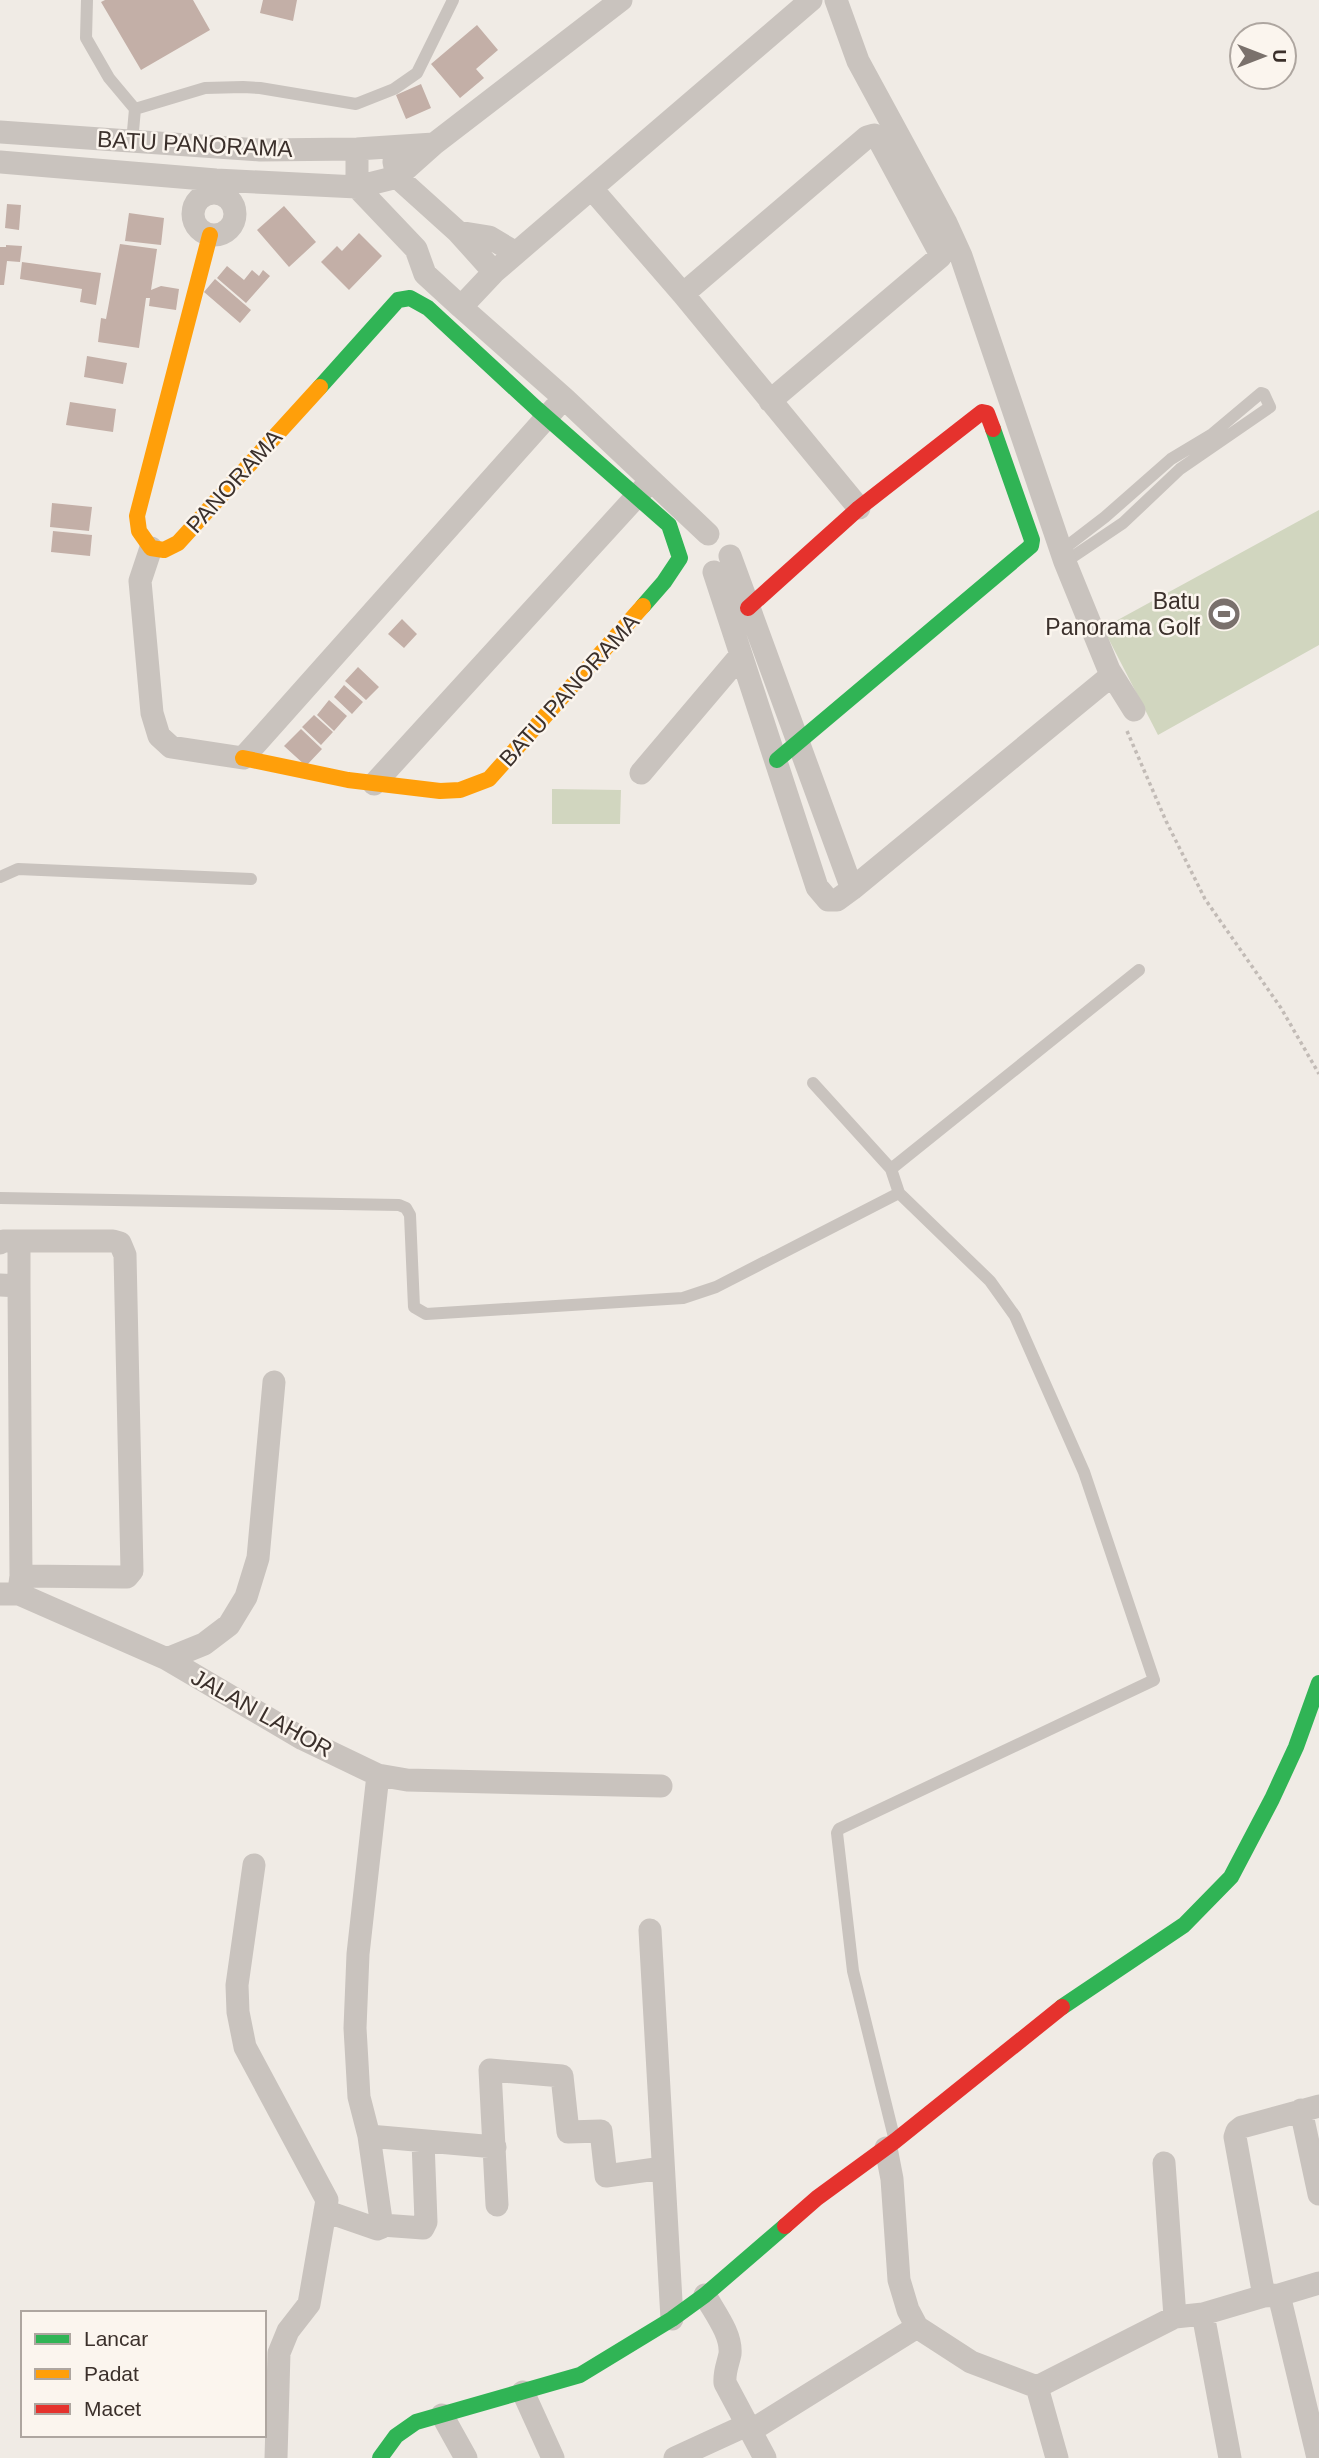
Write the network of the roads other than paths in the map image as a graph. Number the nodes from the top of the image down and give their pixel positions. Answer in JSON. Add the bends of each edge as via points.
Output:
{"nodes":[{"id":1,"x":88,"y":0,"type":"edge"},
{"id":2,"x":453,"y":0,"type":"edge"},
{"id":3,"x":621,"y":0,"type":"edge"},
{"id":4,"x":811,"y":0,"type":"edge"},
{"id":5,"x":836,"y":0,"type":"edge"},
{"id":6,"x":135,"y":108,"type":"junction"},
{"id":7,"x":0,"y":132,"type":"edge"},
{"id":8,"x":132,"y":142,"type":"junction"},
{"id":9,"x":433,"y":144,"type":"junction"},
{"id":10,"x":390,"y":146,"type":"junction"},
{"id":11,"x":204,"y":147,"type":"junction"},
{"id":12,"x":233,"y":149,"type":"junction"},
{"id":13,"x":357,"y":149,"type":"junction"},
{"id":14,"x":0,"y":162,"type":"edge"},
{"id":15,"x":397,"y":177,"type":"junction"},
{"id":16,"x":357,"y":187,"type":"junction"},
{"id":17,"x":202,"y":188,"type":"junction"},
{"id":18,"x":592,"y":189,"type":"junction"},
{"id":19,"x":231,"y":191,"type":"junction"},
{"id":20,"x":458,"y":232,"type":"junction"},
{"id":21,"x":210,"y":235,"type":"junction"},
{"id":22,"x":516,"y":253,"type":"junction"},
{"id":23,"x":494,"y":272,"type":"junction"},
{"id":24,"x":425,"y":274,"type":"junction"},
{"id":25,"x":683,"y":294,"type":"junction"},
{"id":26,"x":398,"y":300,"type":"junction"},
{"id":27,"x":461,"y":307,"type":"junction"},
{"id":28,"x":565,"y":399,"type":"junction"},
{"id":29,"x":770,"y":401,"type":"junction"},
{"id":30,"x":546,"y":417,"type":"junction"},
{"id":31,"x":644,"y":489,"type":"junction"},
{"id":32,"x":859,"y":508,"type":"junction"},
{"id":33,"x":708,"y":534,"type":"junction"},
{"id":34,"x":151,"y":548,"type":"junction"},
{"id":35,"x":1063,"y":556,"type":"junction"},
{"id":36,"x":704,"y":562,"type":"junction"},
{"id":37,"x":748,"y":608,"type":"junction"},
{"id":38,"x":741,"y":655,"type":"junction"},
{"id":39,"x":1112,"y":675,"type":"junction"},
{"id":40,"x":1127,"y":715,"type":"road end"},
{"id":41,"x":800,"y":743,"type":"junction"},
{"id":42,"x":243,"y":758,"type":"junction"},
{"id":43,"x":777,"y":760,"type":"junction"},
{"id":44,"x":641,"y":773,"type":"dead end"},
{"id":45,"x":374,"y":784,"type":"junction"},
{"id":46,"x":0,"y":877,"type":"edge"},
{"id":47,"x":251,"y":878,"type":"dead end"},
{"id":48,"x":852,"y":890,"type":"junction"},
{"id":49,"x":1139,"y":970,"type":"dead end"},
{"id":50,"x":813,"y":1083,"type":"dead end"},
{"id":51,"x":891,"y":1169,"type":"junction"},
{"id":52,"x":900,"y":1192,"type":"junction"},
{"id":53,"x":0,"y":1198,"type":"edge"},
{"id":54,"x":10,"y":1242,"type":"edge"},
{"id":55,"x":9,"y":1285,"type":"edge"},
{"id":56,"x":274,"y":1382,"type":"dead end"},
{"id":57,"x":10,"y":1392,"type":"edge"},
{"id":58,"x":14,"y":1588,"type":"edge"},
{"id":59,"x":167,"y":1660,"type":"junction"},
{"id":60,"x":1319,"y":1684,"type":"edge"},
{"id":61,"x":378,"y":1775,"type":"junction"},
{"id":62,"x":661,"y":1786,"type":"dead end"},
{"id":63,"x":254,"y":1865,"type":"dead end"},
{"id":64,"x":650,"y":1930,"type":"dead end"},
{"id":65,"x":1310,"y":2108,"type":"edge"},
{"id":66,"x":369,"y":2136,"type":"junction"},
{"id":67,"x":423,"y":2141,"type":"junction"},
{"id":68,"x":891,"y":2145,"type":"junction"},
{"id":69,"x":495,"y":2147,"type":"junction"},
{"id":70,"x":1164,"y":2163,"type":"dead end"},
{"id":71,"x":663,"y":2168,"type":"junction"},
{"id":72,"x":1319,"y":2194,"type":"edge"},
{"id":73,"x":497,"y":2205,"type":"dead end"},
{"id":74,"x":325,"y":2211,"type":"junction"},
{"id":75,"x":382,"y":2225,"type":"junction"},
{"id":76,"x":1319,"y":2283,"type":"edge"},
{"id":77,"x":705,"y":2295,"type":"junction"},
{"id":78,"x":1272,"y":2296,"type":"junction"},
{"id":79,"x":1203,"y":2314,"type":"junction"},
{"id":80,"x":1175,"y":2317,"type":"junction"},
{"id":81,"x":672,"y":2319,"type":"junction"},
{"id":82,"x":917,"y":2327,"type":"junction"},
{"id":83,"x":1037,"y":2387,"type":"junction"},
{"id":84,"x":523,"y":2392,"type":"junction"},
{"id":85,"x":442,"y":2415,"type":"junction"},
{"id":86,"x":750,"y":2427,"type":"junction"},
{"id":87,"x":276,"y":2458,"type":"edge"},
{"id":88,"x":380,"y":2458,"type":"edge"},
{"id":89,"x":466,"y":2458,"type":"edge"},
{"id":90,"x":553,"y":2458,"type":"edge"},
{"id":91,"x":674,"y":2458,"type":"edge"},
{"id":92,"x":765,"y":2458,"type":"edge"},
{"id":93,"x":1057,"y":2458,"type":"edge"},
{"id":94,"x":1230,"y":2458,"type":"edge"},
{"id":95,"x":1318,"y":2458,"type":"edge"}],
"edges":[{"from":1,"to":6,"type":"lane","via":[[86,38]]},
{"from":2,"to":6,"type":"lane","via":[[417,72],[394,89],[356,104],[243,88],[205,89]]},
{"from":3,"to":9,"type":"street"},
{"from":4,"to":18,"type":"street"},
{"from":5,"to":35,"type":"street","via":[[858,61],[961,256]]},
{"from":6,"to":8,"type":"lane"},
{"from":7,"to":8,"type":"street","name":"BATU PANORAMA"},
{"from":8,"to":11,"type":"street","name":"BATU PANORAMA"},
{"from":9,"to":10,"type":"street","name":"BATU PANORAMA"},
{"from":9,"to":15,"type":"street"},
{"from":10,"to":13,"type":"street","name":"BATU PANORAMA"},
{"from":10,"to":15,"type":"street"},
{"from":11,"to":12,"type":"street","name":"BATU PANORAMA"},
{"from":11,"to":17,"type":"street"},
{"from":12,"to":13,"type":"street","name":"BATU PANORAMA"},
{"from":12,"to":19,"type":"street"},
{"from":13,"to":16,"type":"street"},
{"from":14,"to":17,"type":"street","name":"BATU PANORAMA","via":[[173,177]]},
{"from":15,"to":16,"type":"street"},
{"from":15,"to":20,"type":"street"},
{"from":16,"to":19,"type":"street"},
{"from":16,"to":24,"type":"street","via":[[416,249]]},
{"from":17,"to":19,"type":"street"},
{"from":17,"to":21,"type":"street","via":[[192,219]]},
{"from":18,"to":22,"type":"street"},
{"from":18,"to":25,"type":"street"},
{"from":19,"to":21,"type":"street","via":[[232,226]]},
{"from":20,"to":22,"type":"street","via":[[489,237]]},
{"from":20,"to":23,"type":"street"},
{"from":21,"to":34,"type":"street","via":[[137,516],[139,531]]},
{"from":22,"to":23,"type":"street"},
{"from":23,"to":27,"type":"street"},
{"from":24,"to":26,"type":"street"},
{"from":24,"to":27,"type":"street"},
{"from":25,"to":29,"type":"street"},
{"from":25,"to":29,"type":"street","via":[[867,137],[879,139],[940,257]]},
{"from":26,"to":30,"type":"street","via":[[410,298],[428,308]]},
{"from":26,"to":34,"type":"street","name":"PANORAMA","via":[[178,543],[164,550]]},
{"from":27,"to":28,"type":"street"},
{"from":28,"to":30,"type":"street"},
{"from":28,"to":31,"type":"street"},
{"from":29,"to":32,"type":"street"},
{"from":30,"to":31,"type":"street"},
{"from":30,"to":42,"type":"street"},
{"from":31,"to":33,"type":"street"},
{"from":31,"to":36,"type":"street"},
{"from":31,"to":45,"type":"street"},
{"from":32,"to":37,"type":"street"},
{"from":32,"to":41,"type":"street","via":[[984,412],[1032,543]]},
{"from":33,"to":36,"type":"street","via":[[697,540],[692,550]]},
{"from":33,"to":36,"type":"street","via":[[720,536],[728,545]]},
{"from":34,"to":42,"type":"street","via":[[140,581],[152,713],[159,736],[171,747]]},
{"from":35,"to":35,"type":"lane","via":[[1171,458],[1211,435],[1264,394],[1269,407],[1180,469],[1122,523]]},
{"from":35,"to":39,"type":"street"},
{"from":36,"to":37,"type":"street"},
{"from":36,"to":38,"type":"street"},
{"from":36,"to":45,"type":"street","name":"BATU PANORAMA","via":[[664,582],[489,779],[460,790],[440,791]]},
{"from":37,"to":41,"type":"street"},
{"from":38,"to":43,"type":"street"},
{"from":38,"to":44,"type":"street"},
{"from":39,"to":40,"type":"street"},
{"from":39,"to":48,"type":"street"},
{"from":41,"to":43,"type":"street"},
{"from":41,"to":48,"type":"street"},
{"from":42,"to":45,"type":"street","name":"BATU PANORAMA"},
{"from":43,"to":48,"type":"street","via":[[817,887],[834,901]]},
{"from":46,"to":47,"type":"lane","via":[[18,869]]},
{"from":49,"to":51,"type":"lane"},
{"from":50,"to":51,"type":"lane"},
{"from":51,"to":52,"type":"lane"},
{"from":52,"to":53,"type":"lane","via":[[716,1287],[683,1298],[426,1314],[414,1307],[410,1215],[399,1205]]},
{"from":52,"to":68,"type":"lane","via":[[990,1281],[1015,1316],[1084,1472],[1154,1679],[839,1829],[853,1971]]},
{"from":54,"to":55,"type":"street"},
{"from":54,"to":58,"type":"street","via":[[113,1241],[123,1248],[133,1565],[127,1577]]},
{"from":55,"to":57,"type":"street"},
{"from":56,"to":59,"type":"street","via":[[258,1559],[246,1597],[229,1625],[204,1644]]},
{"from":57,"to":58,"type":"street"},
{"from":58,"to":59,"type":"street","name":"JALAN LAHOR"},
{"from":59,"to":61,"type":"street","name":"JALAN LAHOR","via":[[303,1739]]},
{"from":60,"to":68,"type":"street","via":[[1282,1778],[1231,1877],[1184,1926],[1053,2013]]},
{"from":61,"to":62,"type":"street","name":"JALAN LAHOR","via":[[407,1780]]},
{"from":61,"to":66,"type":"street","via":[[358,1954],[355,2028],[359,2096]]},
{"from":63,"to":74,"type":"street","via":[[237,1985],[244,2047],[326,2196]]},
{"from":64,"to":71,"type":"street"},
{"from":65,"to":72,"type":"street"},
{"from":65,"to":78,"type":"street","via":[[1242,2127],[1235,2137]]},
{"from":66,"to":67,"type":"street"},
{"from":66,"to":75,"type":"street"},
{"from":67,"to":69,"type":"street"},
{"from":67,"to":75,"type":"street","via":[[426,2222],[423,2228]]},
{"from":68,"to":77,"type":"street","via":[[817,2198]]},
{"from":68,"to":82,"type":"street","via":[[899,2280]]},
{"from":69,"to":71,"type":"street","via":[[491,2070],[562,2076],[568,2132],[601,2131],[606,2176]]},
{"from":69,"to":73,"type":"street"},
{"from":70,"to":80,"type":"street"},
{"from":71,"to":81,"type":"street"},
{"from":74,"to":75,"type":"street","via":[[377,2229]]},
{"from":74,"to":87,"type":"street","via":[[309,2304],[288,2331],[279,2353]]},
{"from":76,"to":78,"type":"street"},
{"from":77,"to":81,"type":"street"},
{"from":77,"to":86,"type":"street","via":[[727,2338],[726,2383]]},
{"from":78,"to":79,"type":"street"},
{"from":78,"to":95,"type":"street"},
{"from":79,"to":80,"type":"street"},
{"from":79,"to":94,"type":"street"},
{"from":80,"to":83,"type":"street"},
{"from":81,"to":84,"type":"street","via":[[580,2375]]},
{"from":82,"to":83,"type":"street","via":[[971,2362]]},
{"from":82,"to":86,"type":"street"},
{"from":83,"to":93,"type":"street"},
{"from":84,"to":85,"type":"street"},
{"from":84,"to":90,"type":"street"},
{"from":85,"to":88,"type":"street","via":[[407,2426]]},
{"from":85,"to":89,"type":"street"},
{"from":86,"to":91,"type":"street"},
{"from":86,"to":92,"type":"street"}]}
